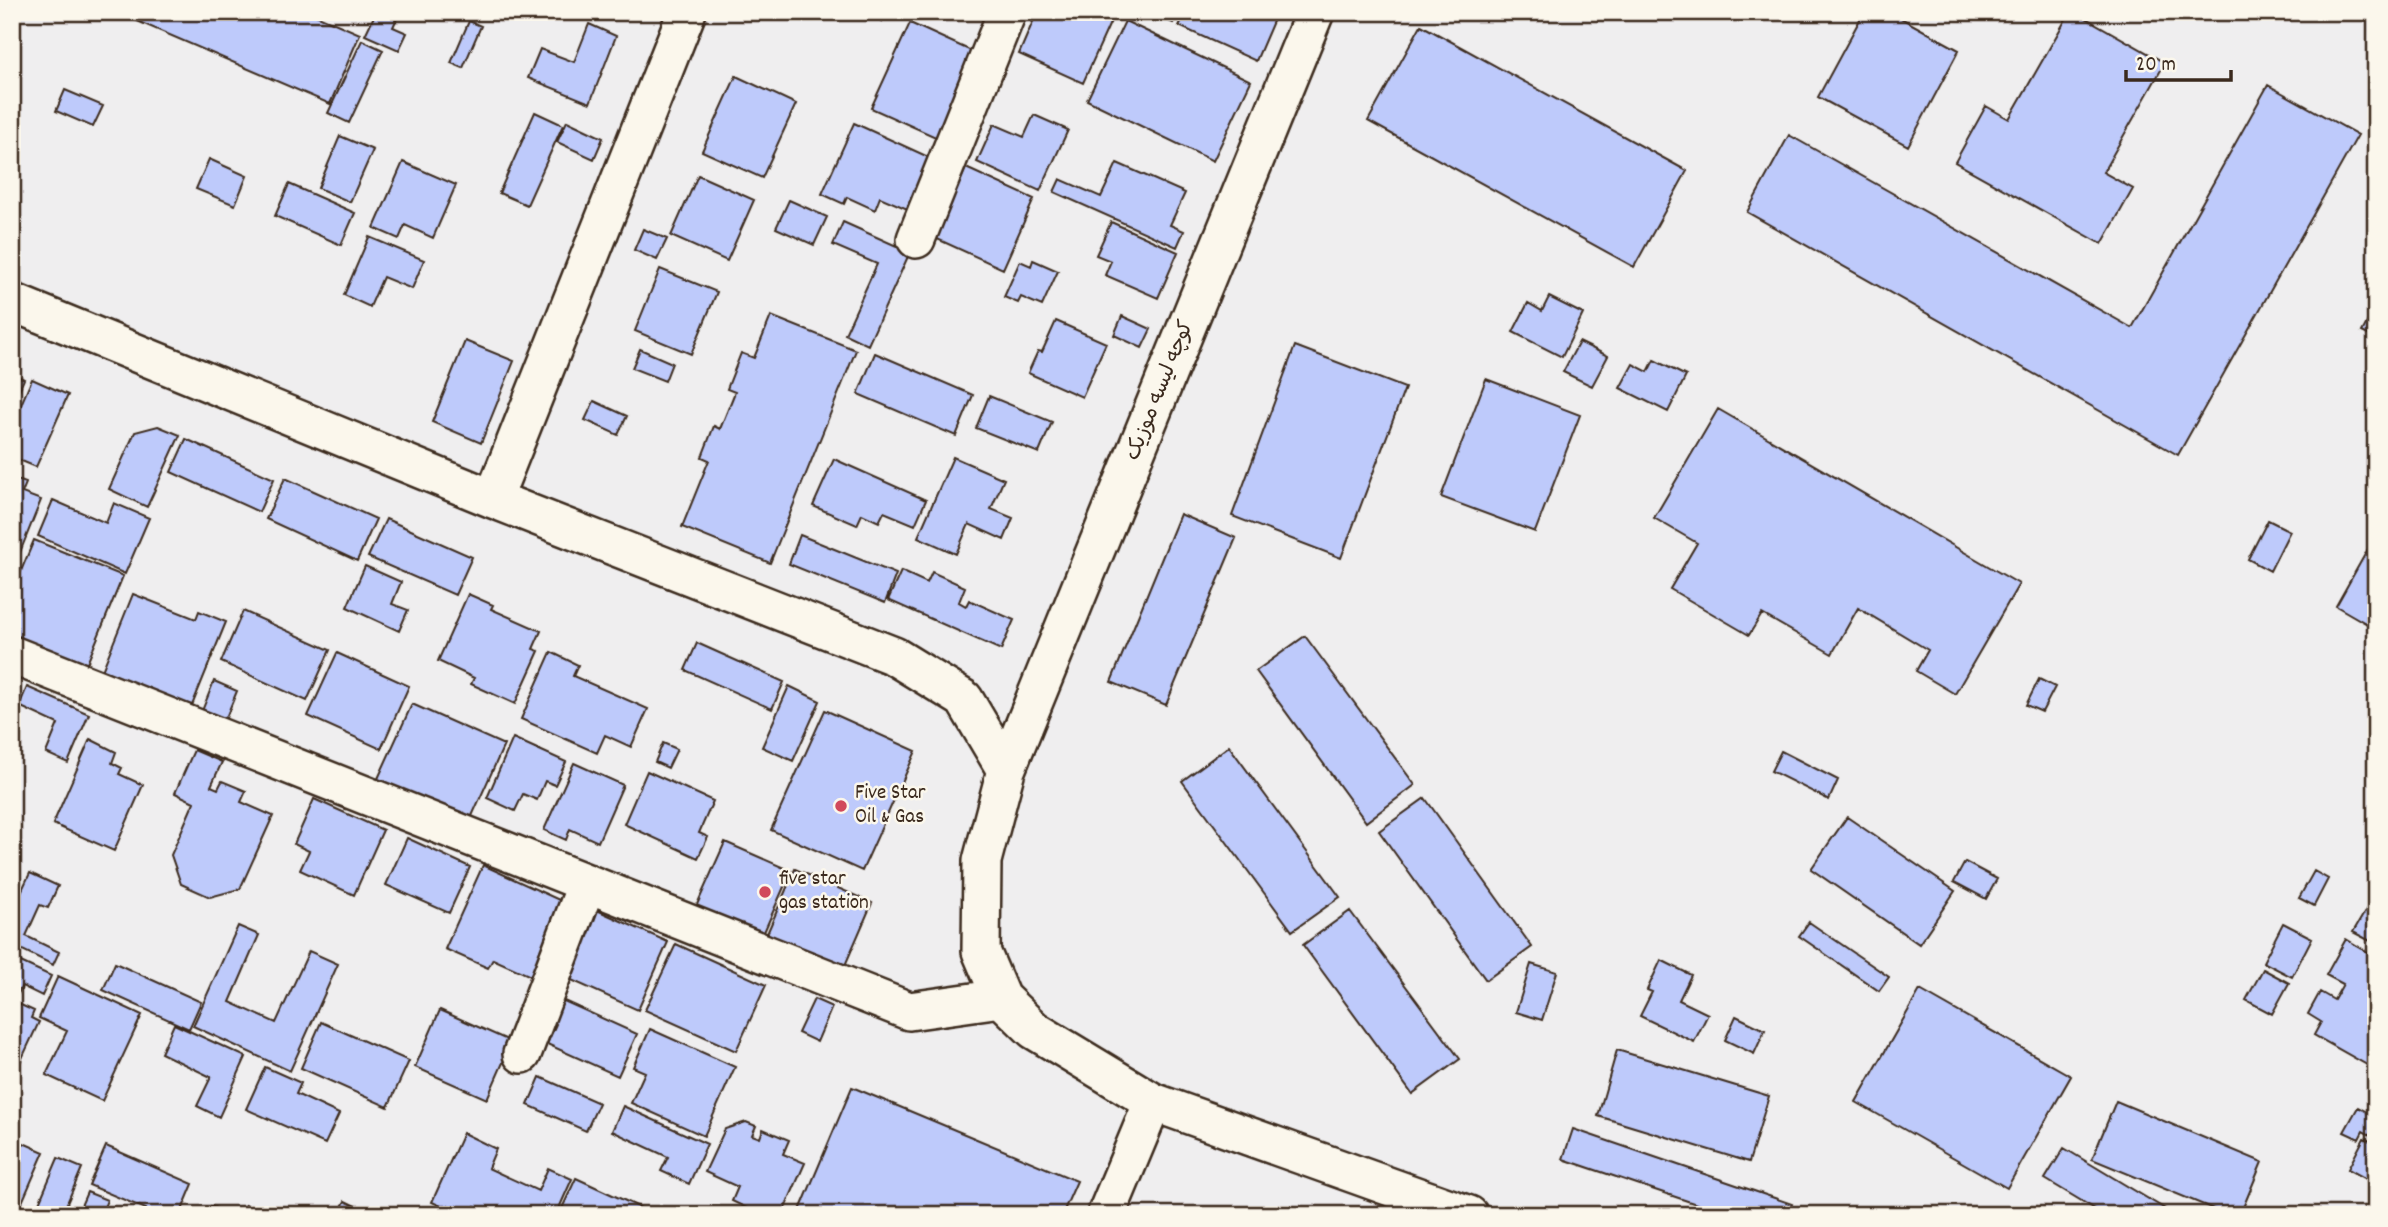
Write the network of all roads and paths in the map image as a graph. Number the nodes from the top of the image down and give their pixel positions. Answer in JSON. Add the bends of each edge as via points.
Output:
{"nodes":[{"id":1,"x":687,"y":12,"type":"edge"},
{"id":2,"x":1007,"y":12,"type":"edge"},
{"id":3,"x":1315,"y":12,"type":"edge"},
{"id":4,"x":916,"y":239,"type":"dead end"},
{"id":5,"x":12,"y":302,"type":"edge"},
{"id":6,"x":493,"y":499,"type":"junction"},
{"id":7,"x":12,"y":655,"type":"edge"},
{"id":8,"x":1006,"y":770,"type":"junction"},
{"id":9,"x":587,"y":883,"type":"junction"},
{"id":10,"x":1001,"y":998,"type":"junction"},
{"id":11,"x":522,"y":1054,"type":"dead end"},
{"id":12,"x":1153,"y":1102,"type":"junction"},
{"id":13,"x":1106,"y":1215,"type":"edge"},
{"id":14,"x":1469,"y":1215,"type":"edge"}],
"edges":[{"from":1,"to":6,"type":"street"},
{"from":2,"to":4,"type":"street"},
{"from":3,"to":8,"type":"street","name":"کوچه لیسه موزیک"},
{"from":5,"to":6,"type":"street"},
{"from":6,"to":8,"type":"street","via":[[894,656],[964,699]]},
{"from":7,"to":9,"type":"street"},
{"from":8,"to":10,"type":"street","name":"کوچه لیسه موزیک","via":[[982,861],[981,951]]},
{"from":9,"to":10,"type":"street","via":[[909,1011]]},
{"from":9,"to":11,"type":"street"},
{"from":10,"to":12,"type":"street","via":[[1034,1030]]},
{"from":12,"to":13,"type":"street"},
{"from":12,"to":14,"type":"street"}]}
